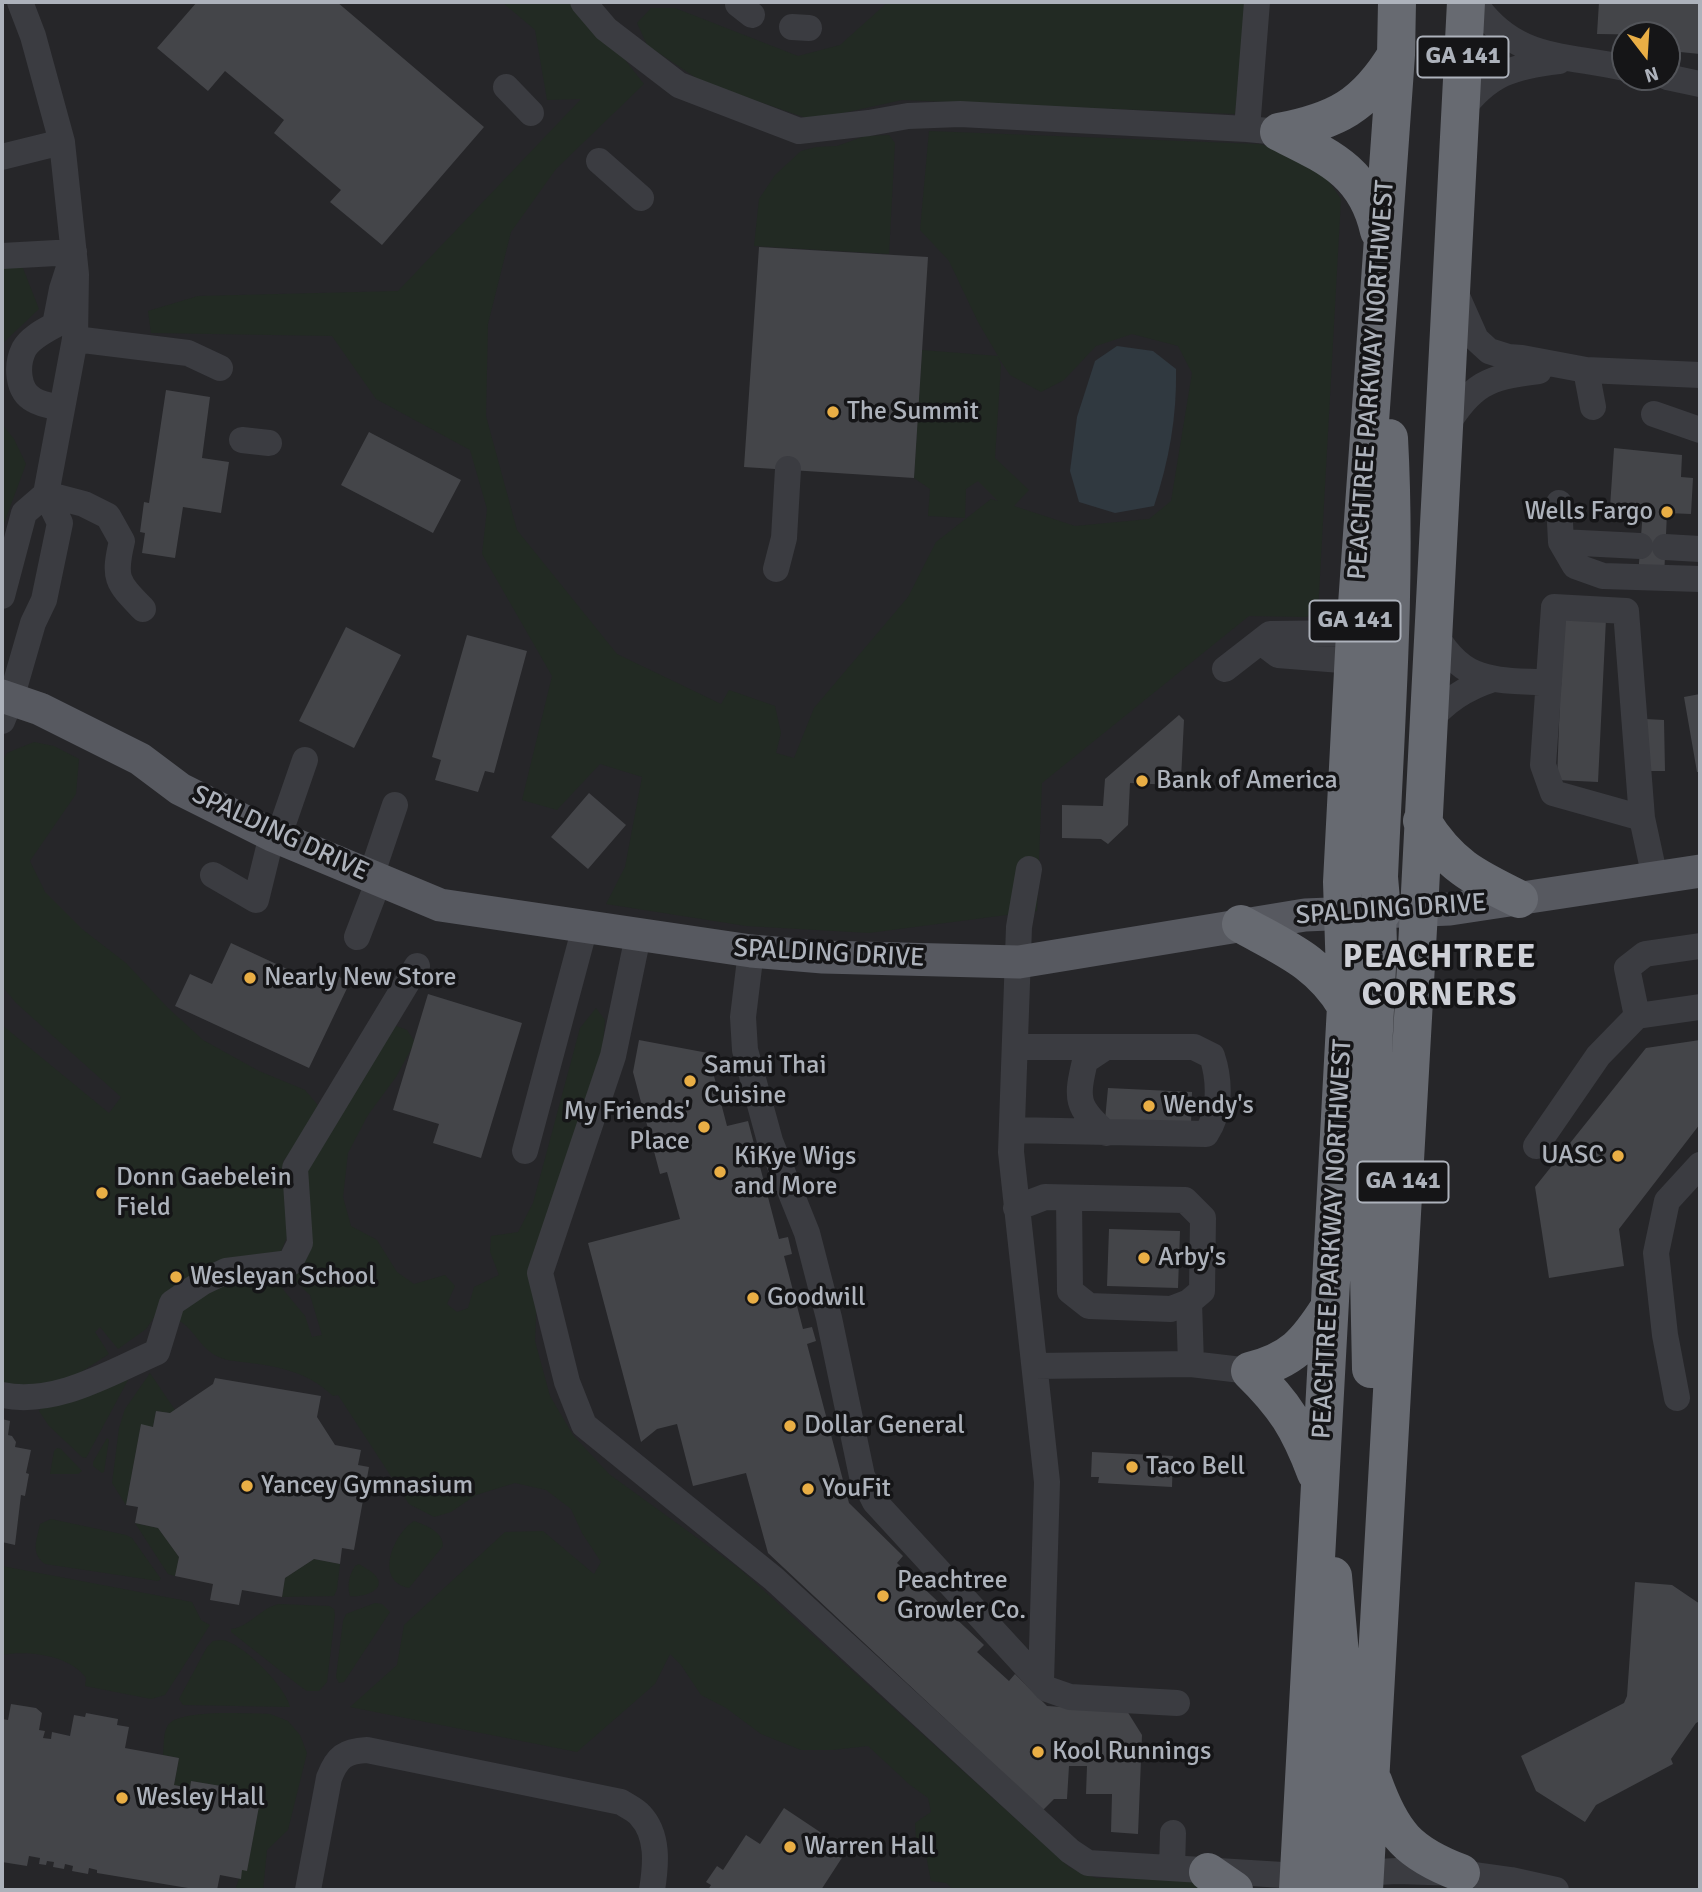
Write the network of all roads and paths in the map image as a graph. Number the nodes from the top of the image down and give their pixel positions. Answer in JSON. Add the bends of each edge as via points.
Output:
{"nodes":[{"id":1,"x":20,"y":2,"type":"edge"},
{"id":2,"x":583,"y":2,"type":"edge"},
{"id":3,"x":1257,"y":2,"type":"edge"},
{"id":4,"x":1397,"y":2,"type":"edge"},
{"id":5,"x":1466,"y":2,"type":"edge"},
{"id":6,"x":1474,"y":2,"type":"edge"},
{"id":7,"x":1396,"y":55,"type":"junction"},
{"id":8,"x":1568,"y":60,"type":"junction"},
{"id":9,"x":1611,"y":66,"type":"edge"},
{"id":10,"x":1681,"y":80,"type":"edge"},
{"id":11,"x":1700,"y":84,"type":"edge"},
{"id":12,"x":506,"y":87,"type":"dead end"},
{"id":13,"x":1460,"y":112,"type":"junction"},
{"id":14,"x":531,"y":113,"type":"dead end"},
{"id":15,"x":1263,"y":130,"type":"junction"},
{"id":16,"x":62,"y":142,"type":"junction"},
{"id":17,"x":2,"y":158,"type":"edge"},
{"id":18,"x":599,"y":161,"type":"dead end"},
{"id":19,"x":641,"y":198,"type":"dead end"},
{"id":20,"x":1381,"y":240,"type":"junction"},
{"id":21,"x":74,"y":252,"type":"junction"},
{"id":22,"x":2,"y":256,"type":"edge"},
{"id":23,"x":1451,"y":283,"type":"junction"},
{"id":24,"x":1375,"y":328,"type":"junction"},
{"id":25,"x":75,"y":339,"type":"junction"},
{"id":26,"x":220,"y":368,"type":"dead end"},
{"id":27,"x":1579,"y":369,"type":"junction"},
{"id":28,"x":1700,"y":375,"type":"edge"},
{"id":29,"x":1593,"y":407,"type":"dead end"},
{"id":30,"x":62,"y":408,"type":"junction"},
{"id":31,"x":1700,"y":409,"type":"edge"},
{"id":32,"x":1700,"y":430,"type":"edge"},
{"id":33,"x":1443,"y":431,"type":"junction"},
{"id":34,"x":242,"y":440,"type":"dead end"},
{"id":35,"x":269,"y":443,"type":"dead end"},
{"id":36,"x":788,"y":469,"type":"dead end"},
{"id":37,"x":46,"y":492,"type":"junction"},
{"id":38,"x":1559,"y":503,"type":"dead end"},
{"id":39,"x":1561,"y":542,"type":"junction"},
{"id":40,"x":1700,"y":549,"type":"edge"},
{"id":41,"x":776,"y":569,"type":"dead end"},
{"id":42,"x":1700,"y":579,"type":"edge"},
{"id":43,"x":2,"y":596,"type":"edge"},
{"id":44,"x":143,"y":609,"type":"dead end"},
{"id":45,"x":1432,"y":629,"type":"junction"},
{"id":46,"x":1354,"y":647,"type":"junction"},
{"id":47,"x":1225,"y":668,"type":"dead end"},
{"id":48,"x":1493,"y":679,"type":"junction"},
{"id":49,"x":1549,"y":682,"type":"junction"},
{"id":50,"x":5,"y":705,"type":"edge"},
{"id":51,"x":1427,"y":723,"type":"junction"},
{"id":52,"x":305,"y":760,"type":"dead end"},
{"id":53,"x":395,"y":805,"type":"dead end"},
{"id":54,"x":1642,"y":818,"type":"junction"},
{"id":55,"x":1422,"y":821,"type":"junction"},
{"id":56,"x":275,"y":836,"type":"junction"},
{"id":57,"x":1029,"y":869,"type":"dead end"},
{"id":58,"x":1700,"y":871,"type":"edge"},
{"id":59,"x":213,"y":875,"type":"dead end"},
{"id":60,"x":375,"y":878,"type":"junction"},
{"id":61,"x":1655,"y":878,"type":"junction"},
{"id":62,"x":1519,"y":899,"type":"junction"},
{"id":63,"x":1381,"y":912,"type":"junction"},
{"id":64,"x":1241,"y":924,"type":"junction"},
{"id":65,"x":585,"y":927,"type":"junction"},
{"id":66,"x":638,"y":936,"type":"junction"},
{"id":67,"x":357,"y":937,"type":"dead end"},
{"id":68,"x":1700,"y":946,"type":"edge"},
{"id":69,"x":751,"y":951,"type":"junction"},
{"id":70,"x":1019,"y":962,"type":"junction"},
{"id":71,"x":416,"y":966,"type":"dead end"},
{"id":72,"x":1346,"y":1006,"type":"junction"},
{"id":73,"x":1700,"y":1007,"type":"edge"},
{"id":74,"x":1637,"y":1016,"type":"junction"},
{"id":75,"x":1015,"y":1047,"type":"junction"},
{"id":76,"x":1106,"y":1047,"type":"junction"},
{"id":77,"x":1012,"y":1130,"type":"junction"},
{"id":78,"x":1106,"y":1133,"type":"junction"},
{"id":79,"x":1536,"y":1146,"type":"dead end"},
{"id":80,"x":525,"y":1151,"type":"dead end"},
{"id":81,"x":1700,"y":1165,"type":"edge"},
{"id":82,"x":1069,"y":1198,"type":"junction"},
{"id":83,"x":1016,"y":1208,"type":"junction"},
{"id":84,"x":1189,"y":1302,"type":"junction"},
{"id":85,"x":1329,"y":1308,"type":"junction"},
{"id":86,"x":1191,"y":1364,"type":"junction"},
{"id":87,"x":1035,"y":1366,"type":"junction"},
{"id":88,"x":1250,"y":1371,"type":"junction"},
{"id":89,"x":2,"y":1395,"type":"edge"},
{"id":90,"x":1677,"y":1398,"type":"dead end"},
{"id":91,"x":1319,"y":1496,"type":"junction"},
{"id":92,"x":1041,"y":1681,"type":"junction"},
{"id":93,"x":1177,"y":1703,"type":"dead end"},
{"id":94,"x":1371,"y":1776,"type":"junction"},
{"id":95,"x":1173,"y":1833,"type":"dead end"},
{"id":96,"x":1461,"y":1872,"type":"junction"},
{"id":97,"x":1205,"y":1877,"type":"edge"},
{"id":98,"x":1339,"y":1883,"type":"edge"},
{"id":99,"x":308,"y":1890,"type":"edge"},
{"id":100,"x":652,"y":1890,"type":"edge"},
{"id":101,"x":1556,"y":1890,"type":"edge"}],
"edges":[{"from":1,"to":16,"type":"street"},
{"from":2,"to":15,"type":"street","via":[[606,29],[679,85],[799,131],[960,114]]},
{"from":3,"to":15,"type":"street"},
{"from":4,"to":7,"type":"highway","name":"PEACHTREE PARKWAY NORTHWEST","number":"GA 141"},
{"from":5,"to":13,"type":"highway","name":"PEACHTREE PARKWAY NORTHWEST","number":"GA 141"},
{"from":6,"to":8,"type":"street","via":[[1507,38]]},
{"from":7,"to":15,"type":"highway","via":[[1373,88],[1345,112],[1312,125]]},
{"from":7,"to":20,"type":"highway","name":"PEACHTREE PARKWAY NORTHWEST","number":"GA 141"},
{"from":8,"to":9,"type":"street"},
{"from":8,"to":13,"type":"street","via":[[1499,74],[1473,94]]},
{"from":10,"to":11,"type":"street"},
{"from":12,"to":14,"type":"street"},
{"from":13,"to":23,"type":"highway","name":"PEACHTREE PARKWAY NORTHWEST","number":"GA 141"},
{"from":15,"to":20,"type":"highway","via":[[1337,162],[1352,175],[1376,215]]},
{"from":16,"to":17,"type":"street"},
{"from":16,"to":21,"type":"street"},
{"from":18,"to":19,"type":"street"},
{"from":20,"to":24,"type":"highway","name":"PEACHTREE PARKWAY NORTHWEST","number":"GA 141"},
{"from":21,"to":22,"type":"street"},
{"from":21,"to":25,"type":"street"},
{"from":21,"to":30,"type":"street","via":[[55,325],[24,348],[19,369],[24,392],[34,401]]},
{"from":23,"to":27,"type":"street","via":[[1476,339],[1489,351]]},
{"from":23,"to":33,"type":"highway","name":"PEACHTREE PARKWAY NORTHWEST","number":"GA 141"},
{"from":24,"to":46,"type":"highway","name":"PEACHTREE PARKWAY NORTHWEST","number":"GA 141"},
{"from":24,"to":63,"type":"highway","via":[[1391,485]]},
{"from":25,"to":26,"type":"street","via":[[188,353]]},
{"from":25,"to":30,"type":"street"},
{"from":27,"to":28,"type":"street"},
{"from":27,"to":29,"type":"street"},
{"from":27,"to":33,"type":"street","via":[[1498,377],[1480,385]]},
{"from":30,"to":37,"type":"street"},
{"from":31,"to":32,"type":"street","via":[[1654,414]]},
{"from":33,"to":45,"type":"highway","name":"PEACHTREE PARKWAY NORTHWEST","number":"GA 141"},
{"from":34,"to":35,"type":"street"},
{"from":36,"to":41,"type":"street","via":[[784,538]]},
{"from":37,"to":43,"type":"street","via":[[24,513]]},
{"from":37,"to":44,"type":"street","via":[[108,516],[122,541],[117,563],[120,585]]},
{"from":37,"to":50,"type":"street","via":[[61,523],[44,600]]},
{"from":38,"to":39,"type":"street"},
{"from":39,"to":40,"type":"street"},
{"from":39,"to":42,"type":"street","via":[[1576,566],[1603,576]]},
{"from":45,"to":48,"type":"street","via":[[1456,663]]},
{"from":45,"to":51,"type":"highway","name":"PEACHTREE PARKWAY NORTHWEST","number":"GA 141"},
{"from":46,"to":47,"type":"street","via":[[1270,635]]},
{"from":46,"to":63,"type":"highway","name":"PEACHTREE PARKWAY NORTHWEST","number":"GA 141","via":[[1342,882]]},
{"from":48,"to":49,"type":"street"},
{"from":48,"to":51,"type":"street","via":[[1452,698]]},
{"from":49,"to":54,"type":"street","via":[[1543,765],[1553,793]]},
{"from":49,"to":54,"type":"street","via":[[1554,607],[1626,611]]},
{"from":50,"to":56,"type":"main road","name":"SPALDING DRIVE","via":[[40,709],[140,759],[180,789]]},
{"from":51,"to":55,"type":"highway","name":"PEACHTREE PARKWAY NORTHWEST","number":"GA 141"},
{"from":52,"to":56,"type":"street"},
{"from":53,"to":60,"type":"street"},
{"from":54,"to":61,"type":"street"},
{"from":55,"to":62,"type":"highway","via":[[1452,861]]},
{"from":55,"to":63,"type":"highway","name":"PEACHTREE PARKWAY NORTHWEST","number":"GA 141"},
{"from":56,"to":59,"type":"street","via":[[256,900]]},
{"from":56,"to":60,"type":"main road","name":"SPALDING DRIVE"},
{"from":57,"to":70,"type":"street","via":[[1019,927]]},
{"from":58,"to":61,"type":"main road","name":"SPALDING DRIVE"},
{"from":60,"to":65,"type":"main road","name":"SPALDING DRIVE","via":[[440,905]]},
{"from":60,"to":67,"type":"street"},
{"from":61,"to":62,"type":"main road","name":"SPALDING DRIVE"},
{"from":62,"to":63,"type":"main road","name":"SPALDING DRIVE"},
{"from":63,"to":64,"type":"main road","name":"SPALDING DRIVE","via":[[1305,915]]},
{"from":63,"to":72,"type":"highway","name":"PEACHTREE PARKWAY NORTHWEST","number":"GA 141"},
{"from":63,"to":94,"type":"highway","name":"PEACHTREE PARKWAY NORTHWEST","number":"GA 141","via":[[1389,1452]]},
{"from":64,"to":70,"type":"main road","name":"SPALDING DRIVE"},
{"from":64,"to":72,"type":"highway","via":[[1311,963]]},
{"from":65,"to":66,"type":"main road","name":"SPALDING DRIVE"},
{"from":65,"to":80,"type":"street"},
{"from":66,"to":69,"type":"main road","name":"SPALDING DRIVE"},
{"from":66,"to":97,"type":"street","via":[[613,1056],[540,1273],[567,1381],[584,1425],[774,1579],[1070,1851],[1088,1863]]},
{"from":68,"to":74,"type":"street","via":[[1645,954],[1628,968]]},
{"from":69,"to":70,"type":"main road","name":"SPALDING DRIVE"},
{"from":69,"to":92,"type":"street","via":[[743,1017],[745,1050],[770,1140],[807,1233],[862,1476],[875,1502]]},
{"from":70,"to":75,"type":"street"},
{"from":71,"to":89,"type":"street","via":[[295,1168],[300,1243],[290,1263],[226,1271],[203,1282],[172,1303],[157,1352],[55,1395],[21,1399]]},
{"from":72,"to":85,"type":"highway","name":"PEACHTREE PARKWAY NORTHWEST","number":"GA 141"},
{"from":73,"to":74,"type":"street"},
{"from":74,"to":79,"type":"street","via":[[1598,1056]]},
{"from":75,"to":76,"type":"street"},
{"from":75,"to":77,"type":"street"},
{"from":76,"to":78,"type":"street","via":[[1085,1061],[1080,1083],[1086,1115]]},
{"from":76,"to":78,"type":"street","via":[[1194,1047],[1212,1056],[1219,1075],[1214,1122],[1206,1134]]},
{"from":77,"to":78,"type":"street"},
{"from":77,"to":83,"type":"street"},
{"from":81,"to":90,"type":"street","via":[[1667,1200],[1656,1253]]},
{"from":82,"to":83,"type":"street","via":[[1045,1197]]},
{"from":82,"to":84,"type":"street","via":[[1070,1291],[1089,1306],[1171,1309]]},
{"from":82,"to":84,"type":"street","via":[[1185,1200],[1203,1218],[1202,1291]]},
{"from":83,"to":87,"type":"street"},
{"from":84,"to":86,"type":"street"},
{"from":85,"to":88,"type":"highway","via":[[1301,1348],[1284,1360]]},
{"from":85,"to":91,"type":"highway","name":"PEACHTREE PARKWAY NORTHWEST","number":"GA 141"},
{"from":86,"to":87,"type":"street"},
{"from":86,"to":88,"type":"street"},
{"from":87,"to":92,"type":"street","via":[[1047,1482]]},
{"from":88,"to":91,"type":"highway","via":[[1288,1412],[1306,1448]]},
{"from":91,"to":98,"type":"highway","name":"PEACHTREE PARKWAY NORTHWEST","number":"GA 141"},
{"from":92,"to":93,"type":"street","via":[[1047,1689],[1070,1697]]},
{"from":94,"to":96,"type":"highway","via":[[1384,1810],[1403,1839],[1437,1864]]},
{"from":94,"to":98,"type":"highway","name":"PEACHTREE PARKWAY NORTHWEST","number":"GA 141"},
{"from":95,"to":97,"type":"street"},
{"from":96,"to":98,"type":"street"},
{"from":96,"to":101,"type":"street"},
{"from":97,"to":98,"type":"street"},
{"from":99,"to":100,"type":"street","via":[[335,1762],[352,1750],[367,1750],[621,1802],[641,1815],[654,1842]]}]}
